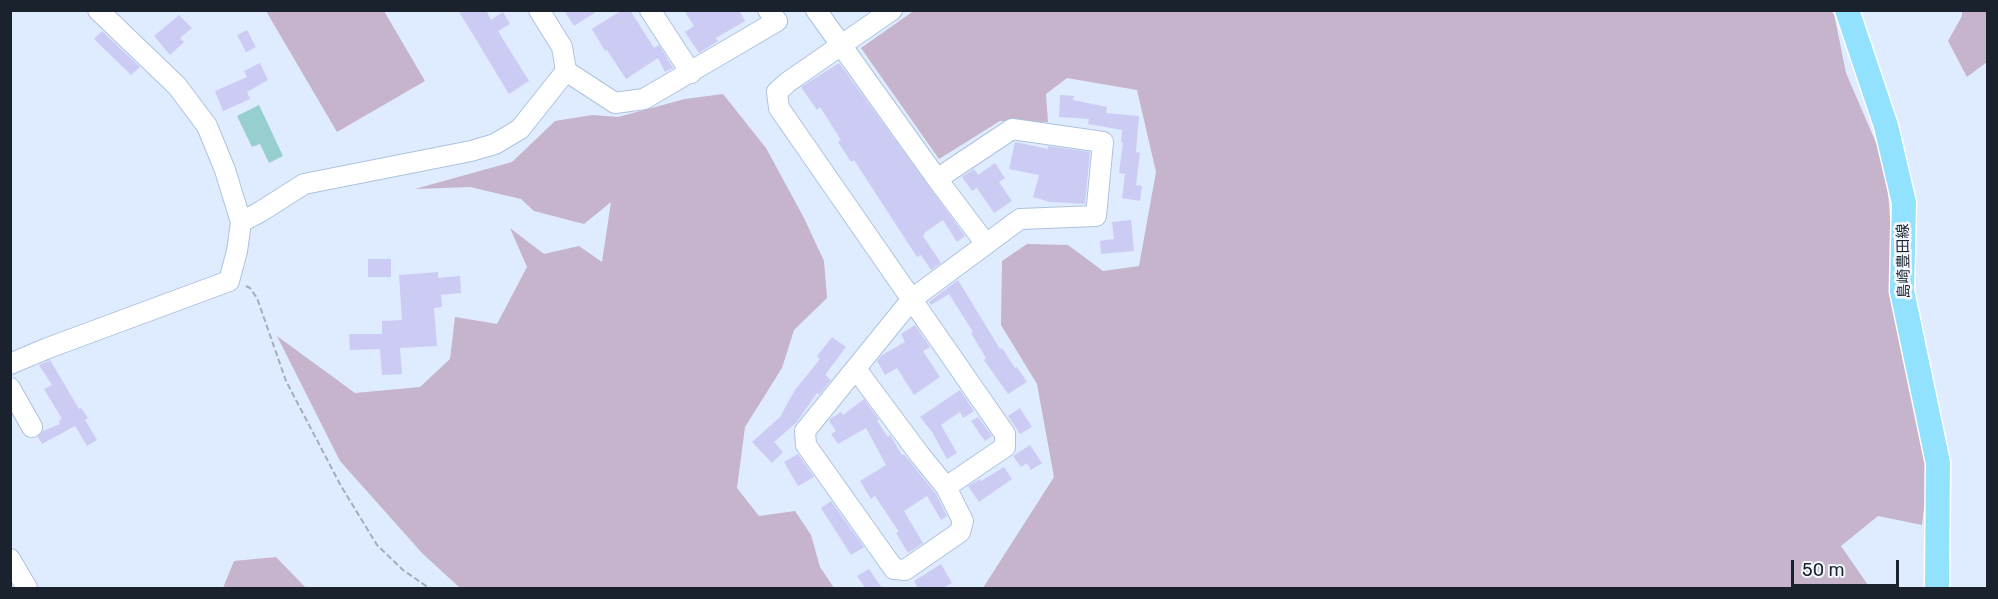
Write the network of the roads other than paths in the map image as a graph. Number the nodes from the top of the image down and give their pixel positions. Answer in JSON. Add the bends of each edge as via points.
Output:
{"nodes":[{"id":1,"x":98,"y":10,"type":"edge"},
{"id":2,"x":539,"y":10,"type":"edge"},
{"id":3,"x":650,"y":10,"type":"edge"},
{"id":4,"x":768,"y":10,"type":"edge"},
{"id":5,"x":816,"y":10,"type":"edge"},
{"id":6,"x":892,"y":10,"type":"edge"},
{"id":7,"x":1847,"y":10,"type":"edge"},
{"id":8,"x":842,"y":46,"type":"junction"},
{"id":9,"x":566,"y":70,"type":"junction"},
{"id":10,"x":691,"y":73,"type":"junction"},
{"id":11,"x":937,"y":179,"type":"junction"},
{"id":12,"x":241,"y":222,"type":"junction"},
{"id":13,"x":986,"y":244,"type":"junction"},
{"id":14,"x":912,"y":299,"type":"junction"},
{"id":15,"x":10,"y":364,"type":"edge"},
{"id":16,"x":856,"y":369,"type":"junction"},
{"id":17,"x":10,"y":388,"type":"edge"},
{"id":18,"x":32,"y":428,"type":"dead end"},
{"id":19,"x":946,"y":487,"type":"junction"},
{"id":20,"x":10,"y":559,"type":"edge"},
{"id":21,"x":27,"y":588,"type":"edge"},
{"id":22,"x":1938,"y":588,"type":"edge"}],
"edges":[{"from":1,"to":12,"type":"street","via":[[177,86],[207,126]]},
{"from":2,"to":9,"type":"street","via":[[562,47]]},
{"from":3,"to":10,"type":"street"},
{"from":4,"to":10,"type":"street","via":[[777,21]]},
{"from":5,"to":8,"type":"street"},
{"from":6,"to":8,"type":"street"},
{"from":7,"to":22,"type":"main road","name":"島崎豊田線","via":[[1886,126],[1904,203],[1902,291],[1938,463]]},
{"from":8,"to":11,"type":"street"},
{"from":8,"to":14,"type":"street","via":[[777,92],[779,108]]},
{"from":9,"to":10,"type":"street","via":[[615,103],[644,99]]},
{"from":9,"to":12,"type":"street","via":[[520,129],[495,144],[304,184]]},
{"from":11,"to":13,"type":"street"},
{"from":11,"to":13,"type":"street","via":[[1012,129],[1103,142],[1096,216],[1020,219]]},
{"from":12,"to":15,"type":"street","via":[[229,281]]},
{"from":13,"to":14,"type":"street"},
{"from":14,"to":16,"type":"street"},
{"from":14,"to":19,"type":"street","via":[[1005,435],[1005,447]]},
{"from":16,"to":19,"type":"street"},
{"from":16,"to":19,"type":"street","via":[[805,431],[806,445],[894,569],[905,570],[960,532],[963,521]]},
{"from":17,"to":18,"type":"street"},
{"from":20,"to":21,"type":"street"}]}
